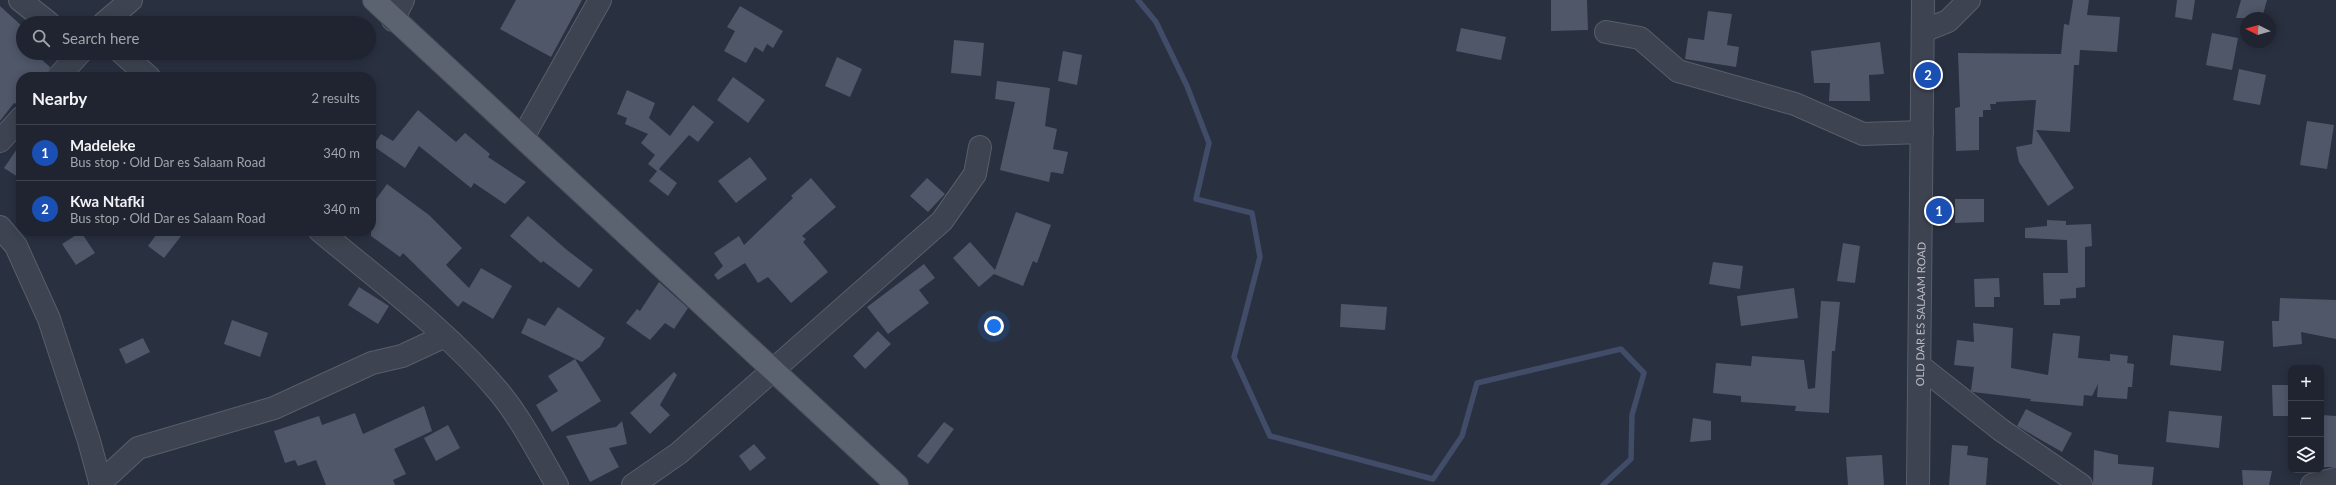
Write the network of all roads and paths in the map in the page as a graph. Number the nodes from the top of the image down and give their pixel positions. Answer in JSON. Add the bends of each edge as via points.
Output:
{"nodes":[{"id":1,"x":20,"y":0,"type":"edge"},
{"id":2,"x":131,"y":0,"type":"edge"},
{"id":3,"x":374,"y":0,"type":"edge"},
{"id":4,"x":403,"y":0,"type":"edge"},
{"id":5,"x":600,"y":0,"type":"edge"},
{"id":6,"x":1923,"y":0,"type":"edge"},
{"id":7,"x":1969,"y":0,"type":"edge"},
{"id":8,"x":40,"y":16,"type":"edge"},
{"id":9,"x":112,"y":16,"type":"edge"},
{"id":10,"x":393,"y":20,"type":"junction"},
{"id":11,"x":1923,"y":31,"type":"junction"},
{"id":12,"x":1606,"y":32,"type":"dead end"},
{"id":13,"x":74,"y":60,"type":"edge"},
{"id":14,"x":130,"y":60,"type":"edge"},
{"id":15,"x":63,"y":72,"type":"edge"},
{"id":16,"x":143,"y":72,"type":"edge"},
{"id":17,"x":16,"y":123,"type":"edge"},
{"id":18,"x":1922,"y":132,"type":"junction"},
{"id":19,"x":523,"y":137,"type":"junction"},
{"id":20,"x":0,"y":141,"type":"edge"},
{"id":21,"x":980,"y":147,"type":"dead end"},
{"id":22,"x":0,"y":227,"type":"edge"},
{"id":23,"x":326,"y":236,"type":"edge"},
{"id":24,"x":445,"y":336,"type":"junction"},
{"id":25,"x":1920,"y":366,"type":"junction"},
{"id":26,"x":772,"y":369,"type":"junction"},
{"id":27,"x":2336,"y":479,"type":"edge"},
{"id":28,"x":101,"y":484,"type":"edge"},
{"id":29,"x":557,"y":485,"type":"edge"},
{"id":30,"x":633,"y":485,"type":"edge"},
{"id":31,"x":897,"y":485,"type":"edge"},
{"id":32,"x":1918,"y":485,"type":"edge"},
{"id":33,"x":2080,"y":485,"type":"edge"},
{"id":34,"x":2312,"y":485,"type":"edge"}],
"edges":[{"from":1,"to":8,"type":"street"},
{"from":2,"to":9,"type":"street"},
{"from":3,"to":10,"type":"main road"},
{"from":4,"to":10,"type":"street"},
{"from":5,"to":19,"type":"street"},
{"from":6,"to":11,"type":"street","name":"OLD DAR ES SALAAM ROAD"},
{"from":7,"to":11,"type":"street","via":[[1948,21]]},
{"from":10,"to":19,"type":"main road"},
{"from":11,"to":18,"type":"street","name":"OLD DAR ES SALAAM ROAD"},
{"from":12,"to":18,"type":"street","via":[[1640,38],[1678,71],[1795,104],[1863,134]]},
{"from":13,"to":15,"type":"street"},
{"from":14,"to":16,"type":"street"},
{"from":17,"to":20,"type":"street"},
{"from":18,"to":25,"type":"street","name":"OLD DAR ES SALAAM ROAD"},
{"from":19,"to":26,"type":"main road"},
{"from":21,"to":26,"type":"street","via":[[975,174],[942,221]]},
{"from":22,"to":28,"type":"street","via":[[16,246],[48,319]]},
{"from":23,"to":24,"type":"street"},
{"from":24,"to":28,"type":"street","via":[[402,356],[372,363],[274,408],[138,448]]},
{"from":24,"to":29,"type":"street","via":[[468,357],[500,394]]},
{"from":25,"to":32,"type":"street","name":"OLD DAR ES SALAAM ROAD"},
{"from":25,"to":33,"type":"street","via":[[2001,430]]},
{"from":26,"to":30,"type":"street","via":[[679,453]]},
{"from":26,"to":31,"type":"main road"},
{"from":27,"to":34,"type":"street"}]}
